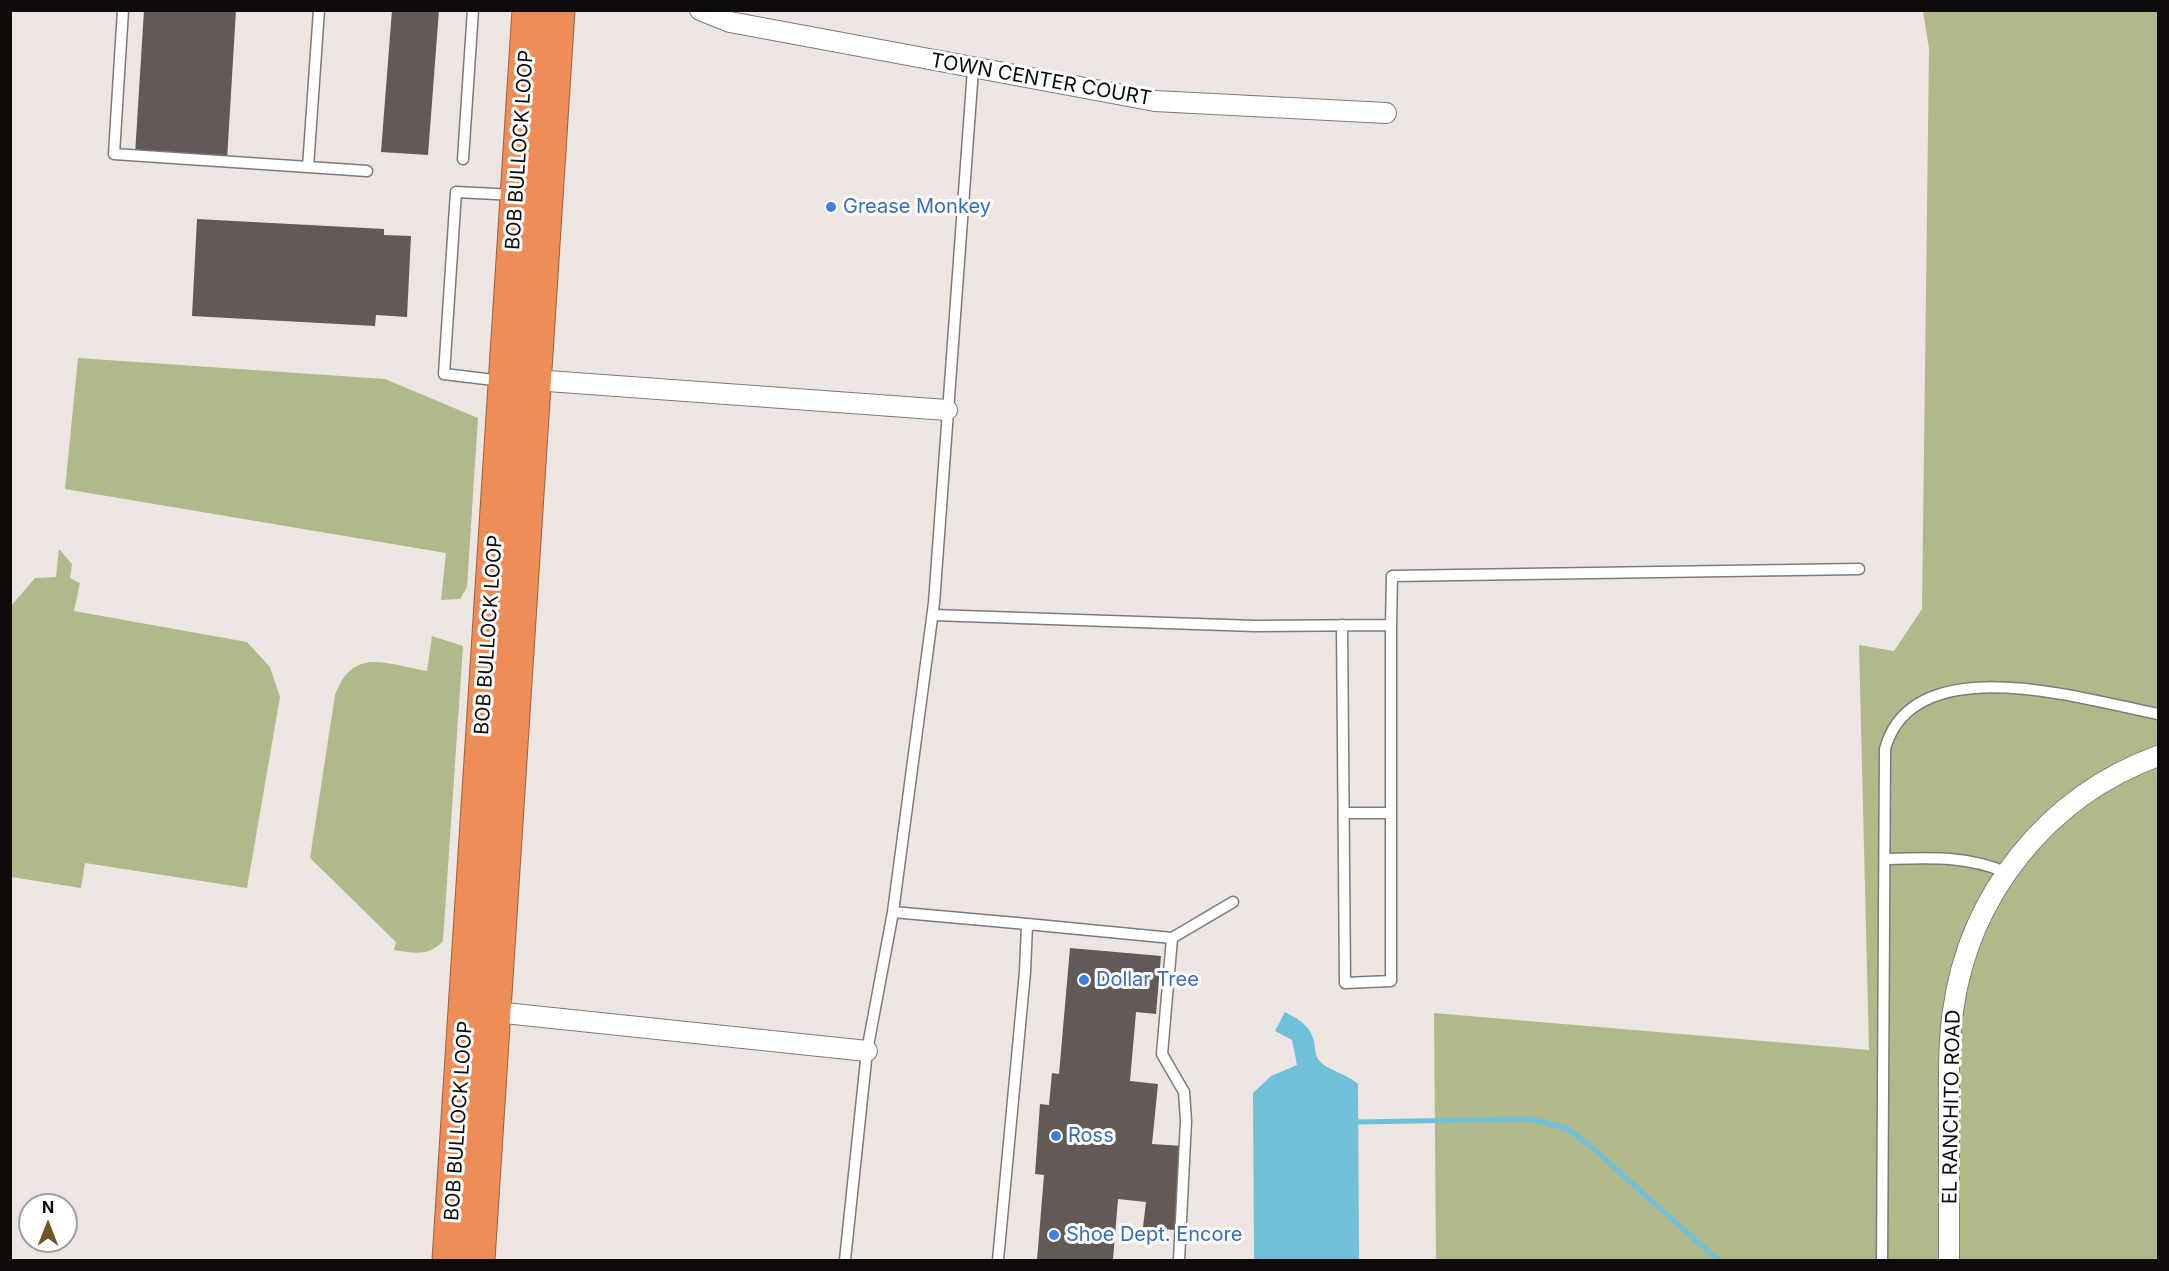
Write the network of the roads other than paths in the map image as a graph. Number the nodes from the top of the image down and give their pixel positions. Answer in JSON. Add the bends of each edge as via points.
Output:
{"nodes":[{"id":1,"x":123,"y":10,"type":"edge"},
{"id":2,"x":319,"y":10,"type":"edge"},
{"id":3,"x":472,"y":10,"type":"edge"},
{"id":4,"x":529,"y":10,"type":"edge"},
{"id":5,"x":558,"y":10,"type":"edge"},
{"id":6,"x":700,"y":10,"type":"edge"},
{"id":7,"x":973,"y":69,"type":"junction"},
{"id":8,"x":1386,"y":113,"type":"dead end"},
{"id":9,"x":463,"y":159,"type":"dead end"},
{"id":10,"x":308,"y":167,"type":"junction"},
{"id":11,"x":367,"y":171,"type":"dead end"},
{"id":12,"x":517,"y":195,"type":"junction"},
{"id":13,"x":519,"y":381,"type":"junction"},
{"id":14,"x":947,"y":410,"type":"junction"},
{"id":15,"x":1859,"y":569,"type":"dead end"},
{"id":16,"x":933,"y":615,"type":"junction"},
{"id":17,"x":1342,"y":625,"type":"junction"},
{"id":18,"x":1391,"y":625,"type":"junction"},
{"id":19,"x":2158,"y":714,"type":"edge"},
{"id":20,"x":2158,"y":756,"type":"edge"},
{"id":21,"x":1344,"y":813,"type":"junction"},
{"id":22,"x":1391,"y":813,"type":"junction"},
{"id":23,"x":1886,"y":859,"type":"junction"},
{"id":24,"x":2005,"y":872,"type":"junction"},
{"id":25,"x":1233,"y":902,"type":"dead end"},
{"id":26,"x":893,"y":912,"type":"junction"},
{"id":27,"x":1027,"y":924,"type":"junction"},
{"id":28,"x":1172,"y":938,"type":"junction"},
{"id":29,"x":495,"y":1012,"type":"junction"},
{"id":30,"x":867,"y":1051,"type":"junction"},
{"id":31,"x":449,"y":1260,"type":"edge"},
{"id":32,"x":478,"y":1260,"type":"edge"},
{"id":33,"x":845,"y":1260,"type":"edge"},
{"id":34,"x":998,"y":1260,"type":"edge"},
{"id":35,"x":1179,"y":1260,"type":"edge"},
{"id":36,"x":1882,"y":1260,"type":"edge"},
{"id":37,"x":1949,"y":1260,"type":"edge"}],
"edges":[{"from":1,"to":10,"type":"lane","via":[[114,154]]},
{"from":2,"to":10,"type":"lane"},
{"from":3,"to":9,"type":"lane"},
{"from":4,"to":12,"type":"highway","name":"BOB BULLOCK LOOP"},
{"from":5,"to":13,"type":"highway","name":"BOB BULLOCK LOOP"},
{"from":6,"to":7,"type":"street","name":"TOWN CENTER COURT","via":[[730,22]]},
{"from":7,"to":8,"type":"street","name":"TOWN CENTER COURT","via":[[1155,101]]},
{"from":7,"to":14,"type":"lane"},
{"from":10,"to":11,"type":"lane"},
{"from":12,"to":13,"type":"highway","name":"BOB BULLOCK LOOP","via":[[514,242]]},
{"from":12,"to":13,"type":"lane","via":[[456,192],[444,374]]},
{"from":13,"to":14,"type":"street"},
{"from":13,"to":29,"type":"highway","name":"BOB BULLOCK LOOP","via":[[515,391],[516,445],[523,540]]},
{"from":13,"to":31,"type":"highway","name":"BOB BULLOCK LOOP"},
{"from":14,"to":16,"type":"lane"},
{"from":15,"to":18,"type":"lane","via":[[1392,576]]},
{"from":16,"to":17,"type":"lane","via":[[1243,626]]},
{"from":16,"to":26,"type":"lane"},
{"from":17,"to":18,"type":"lane"},
{"from":17,"to":21,"type":"lane"},
{"from":18,"to":22,"type":"lane"},
{"from":19,"to":23,"type":"lane","via":[[1995,686],[1947,690],[1930,698],[1903,714],[1889,734]]},
{"from":20,"to":24,"type":"street","name":"EL RANCHITO ROAD","via":[[2119,773],[2072,804],[2038,833]]},
{"from":21,"to":22,"type":"lane"},
{"from":21,"to":22,"type":"lane","via":[[1345,983],[1391,981]]},
{"from":23,"to":24,"type":"lane","via":[[1973,860]]},
{"from":23,"to":36,"type":"lane"},
{"from":24,"to":37,"type":"street","name":"EL RANCHITO ROAD","via":[[1974,932],[1953,1009],[1949,1045]]},
{"from":25,"to":28,"type":"lane"},
{"from":26,"to":27,"type":"lane"},
{"from":26,"to":30,"type":"lane"},
{"from":27,"to":28,"type":"lane"},
{"from":27,"to":34,"type":"lane"},
{"from":28,"to":35,"type":"lane","via":[[1162,1054],[1184,1092]]},
{"from":29,"to":30,"type":"street"},
{"from":29,"to":32,"type":"highway","name":"BOB BULLOCK LOOP"},
{"from":30,"to":33,"type":"lane"}]}
